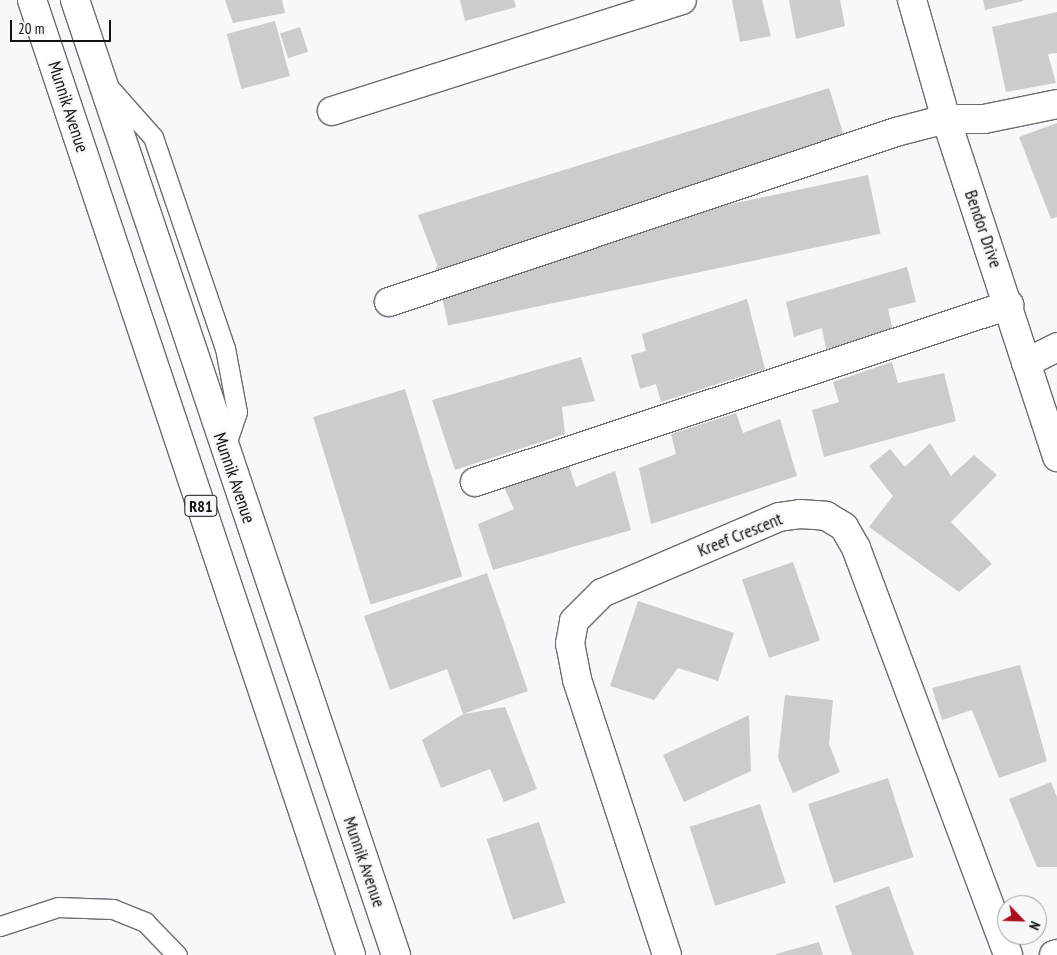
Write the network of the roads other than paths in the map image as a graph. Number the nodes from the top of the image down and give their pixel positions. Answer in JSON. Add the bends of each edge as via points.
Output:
{"nodes":[{"id":1,"x":32,"y":0,"type":"edge"},
{"id":2,"x":75,"y":0,"type":"edge"},
{"id":3,"x":682,"y":0,"type":"edge"},
{"id":4,"x":912,"y":0,"type":"edge"},
{"id":5,"x":1057,"y":104,"type":"edge"},
{"id":6,"x":332,"y":111,"type":"dead end"},
{"id":7,"x":946,"y":118,"type":"junction"},
{"id":8,"x":389,"y":302,"type":"dead end"},
{"id":9,"x":1009,"y":305,"type":"junction"},
{"id":10,"x":1057,"y":347,"type":"edge"},
{"id":11,"x":1026,"y":363,"type":"junction"},
{"id":12,"x":1057,"y":457,"type":"edge"},
{"id":13,"x":475,"y":482,"type":"dead end"},
{"id":14,"x":0,"y":926,"type":"edge"},
{"id":15,"x":177,"y":955,"type":"edge"},
{"id":16,"x":350,"y":955,"type":"edge"},
{"id":17,"x":396,"y":955,"type":"edge"},
{"id":18,"x":666,"y":955,"type":"edge"},
{"id":19,"x":1008,"y":955,"type":"edge"}],
"edges":[{"from":1,"to":16,"type":"street","name":"Munnik Avenue","number":"R81"},
{"from":2,"to":17,"type":"street","name":"Munnik Avenue","number":"R81"},
{"from":3,"to":6,"type":"street"},
{"from":4,"to":7,"type":"street","name":"Bendor Drive"},
{"from":5,"to":7,"type":"street","via":[[984,120]]},
{"from":7,"to":8,"type":"street"},
{"from":7,"to":9,"type":"street","name":"Bendor Drive"},
{"from":9,"to":11,"type":"street","name":"Bendor Drive"},
{"from":9,"to":13,"type":"street"},
{"from":10,"to":11,"type":"street"},
{"from":11,"to":12,"type":"street","name":"Bendor Drive"},
{"from":14,"to":15,"type":"lane","via":[[58,907],[113,908],[144,922]]},
{"from":18,"to":19,"type":"street","name":"Kreef Crescent","via":[[577,679],[570,644],[574,621],[602,593],[779,517],[800,514],[826,516],[844,528],[856,548]]}]}
